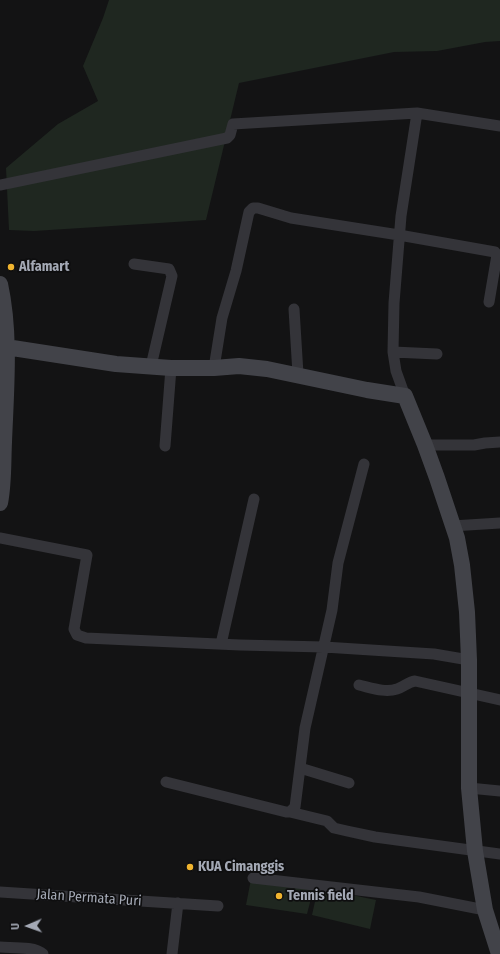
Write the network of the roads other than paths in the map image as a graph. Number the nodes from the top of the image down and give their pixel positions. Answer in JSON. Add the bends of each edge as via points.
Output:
{"nodes":[{"id":1,"x":417,"y":113,"type":"junction"},
{"id":2,"x":500,"y":126,"type":"edge"},
{"id":3,"x":0,"y":185,"type":"edge"},
{"id":4,"x":399,"y":235,"type":"junction"},
{"id":5,"x":134,"y":264,"type":"dead end"},
{"id":6,"x":1,"y":292,"type":"edge"},
{"id":7,"x":489,"y":302,"type":"dead end"},
{"id":8,"x":294,"y":309,"type":"dead end"},
{"id":9,"x":6,"y":348,"type":"junction"},
{"id":10,"x":393,"y":352,"type":"junction"},
{"id":11,"x":437,"y":354,"type":"dead end"},
{"id":12,"x":151,"y":366,"type":"junction"},
{"id":13,"x":171,"y":368,"type":"junction"},
{"id":14,"x":214,"y":368,"type":"junction"},
{"id":15,"x":298,"y":374,"type":"junction"},
{"id":16,"x":405,"y":396,"type":"junction"},
{"id":17,"x":2,"y":430,"type":"edge"},
{"id":18,"x":500,"y":442,"type":"edge"},
{"id":19,"x":425,"y":445,"type":"junction"},
{"id":20,"x":165,"y":446,"type":"dead end"},
{"id":21,"x":364,"y":464,"type":"dead end"},
{"id":22,"x":254,"y":499,"type":"dead end"},
{"id":23,"x":0,"y":503,"type":"edge"},
{"id":24,"x":500,"y":524,"type":"edge"},
{"id":25,"x":452,"y":526,"type":"junction"},
{"id":26,"x":0,"y":538,"type":"edge"},
{"id":27,"x":221,"y":644,"type":"junction"},
{"id":28,"x":324,"y":647,"type":"junction"},
{"id":29,"x":469,"y":660,"type":"junction"},
{"id":30,"x":360,"y":685,"type":"dead end"},
{"id":31,"x":470,"y":693,"type":"junction"},
{"id":32,"x":500,"y":700,"type":"edge"},
{"id":33,"x":300,"y":768,"type":"junction"},
{"id":34,"x":166,"y":782,"type":"dead end"},
{"id":35,"x":349,"y":783,"type":"dead end"},
{"id":36,"x":469,"y":788,"type":"junction"},
{"id":37,"x":500,"y":791,"type":"edge"},
{"id":38,"x":290,"y":812,"type":"junction"},
{"id":39,"x":475,"y":851,"type":"junction"},
{"id":40,"x":500,"y":854,"type":"edge"},
{"id":41,"x":253,"y":878,"type":"dead end"},
{"id":42,"x":0,"y":892,"type":"edge"},
{"id":43,"x":178,"y":903,"type":"junction"},
{"id":44,"x":218,"y":906,"type":"dead end"},
{"id":45,"x":486,"y":910,"type":"junction"},
{"id":46,"x":0,"y":947,"type":"edge"},
{"id":47,"x":43,"y":954,"type":"edge"},
{"id":48,"x":172,"y":954,"type":"edge"},
{"id":49,"x":498,"y":954,"type":"edge"}],
"edges":[{"from":1,"to":2,"type":"street"},
{"from":1,"to":3,"type":"street","via":[[233,124],[227,138]]},
{"from":1,"to":4,"type":"street"},
{"from":4,"to":7,"type":"street","via":[[495,252],[497,255]]},
{"from":4,"to":10,"type":"street"},
{"from":4,"to":14,"type":"street","via":[[290,218],[253,208],[249,212],[222,318]]},
{"from":5,"to":12,"type":"street","via":[[169,269],[172,276]]},
{"from":6,"to":9,"type":"street"},
{"from":8,"to":15,"type":"street"},
{"from":9,"to":12,"type":"street","via":[[116,364]]},
{"from":9,"to":17,"type":"street"},
{"from":10,"to":11,"type":"street"},
{"from":10,"to":16,"type":"street","via":[[396,371]]},
{"from":12,"to":13,"type":"street"},
{"from":13,"to":14,"type":"street"},
{"from":13,"to":20,"type":"street"},
{"from":14,"to":15,"type":"street","via":[[239,366]]},
{"from":15,"to":16,"type":"street"},
{"from":16,"to":19,"type":"street"},
{"from":17,"to":23,"type":"street"},
{"from":18,"to":19,"type":"street"},
{"from":19,"to":25,"type":"street"},
{"from":21,"to":28,"type":"street","via":[[338,563]]},
{"from":22,"to":27,"type":"street"},
{"from":24,"to":25,"type":"street"},
{"from":25,"to":29,"type":"street","via":[[462,565]]},
{"from":26,"to":27,"type":"street","via":[[87,555],[74,628],[77,635],[86,638]]},
{"from":27,"to":28,"type":"street"},
{"from":28,"to":29,"type":"street","via":[[434,654]]},
{"from":28,"to":33,"type":"street","via":[[305,728]]},
{"from":29,"to":31,"type":"street"},
{"from":30,"to":31,"type":"street","via":[[386,691],[415,681]]},
{"from":31,"to":32,"type":"street"},
{"from":31,"to":36,"type":"street"},
{"from":33,"to":35,"type":"street"},
{"from":33,"to":38,"type":"street","via":[[295,807]]},
{"from":34,"to":38,"type":"street"},
{"from":36,"to":37,"type":"street"},
{"from":36,"to":39,"type":"street"},
{"from":38,"to":39,"type":"street","via":[[327,821],[334,828],[374,837]]},
{"from":39,"to":40,"type":"street"},
{"from":39,"to":45,"type":"street"},
{"from":41,"to":45,"type":"street","via":[[406,896]]},
{"from":42,"to":43,"type":"street","name":"Jalan Permata Puri"},
{"from":43,"to":44,"type":"street","name":"Jalan Permata Puri"},
{"from":43,"to":48,"type":"street"},
{"from":45,"to":49,"type":"street"},
{"from":46,"to":47,"type":"street","via":[[31,949]]}]}
